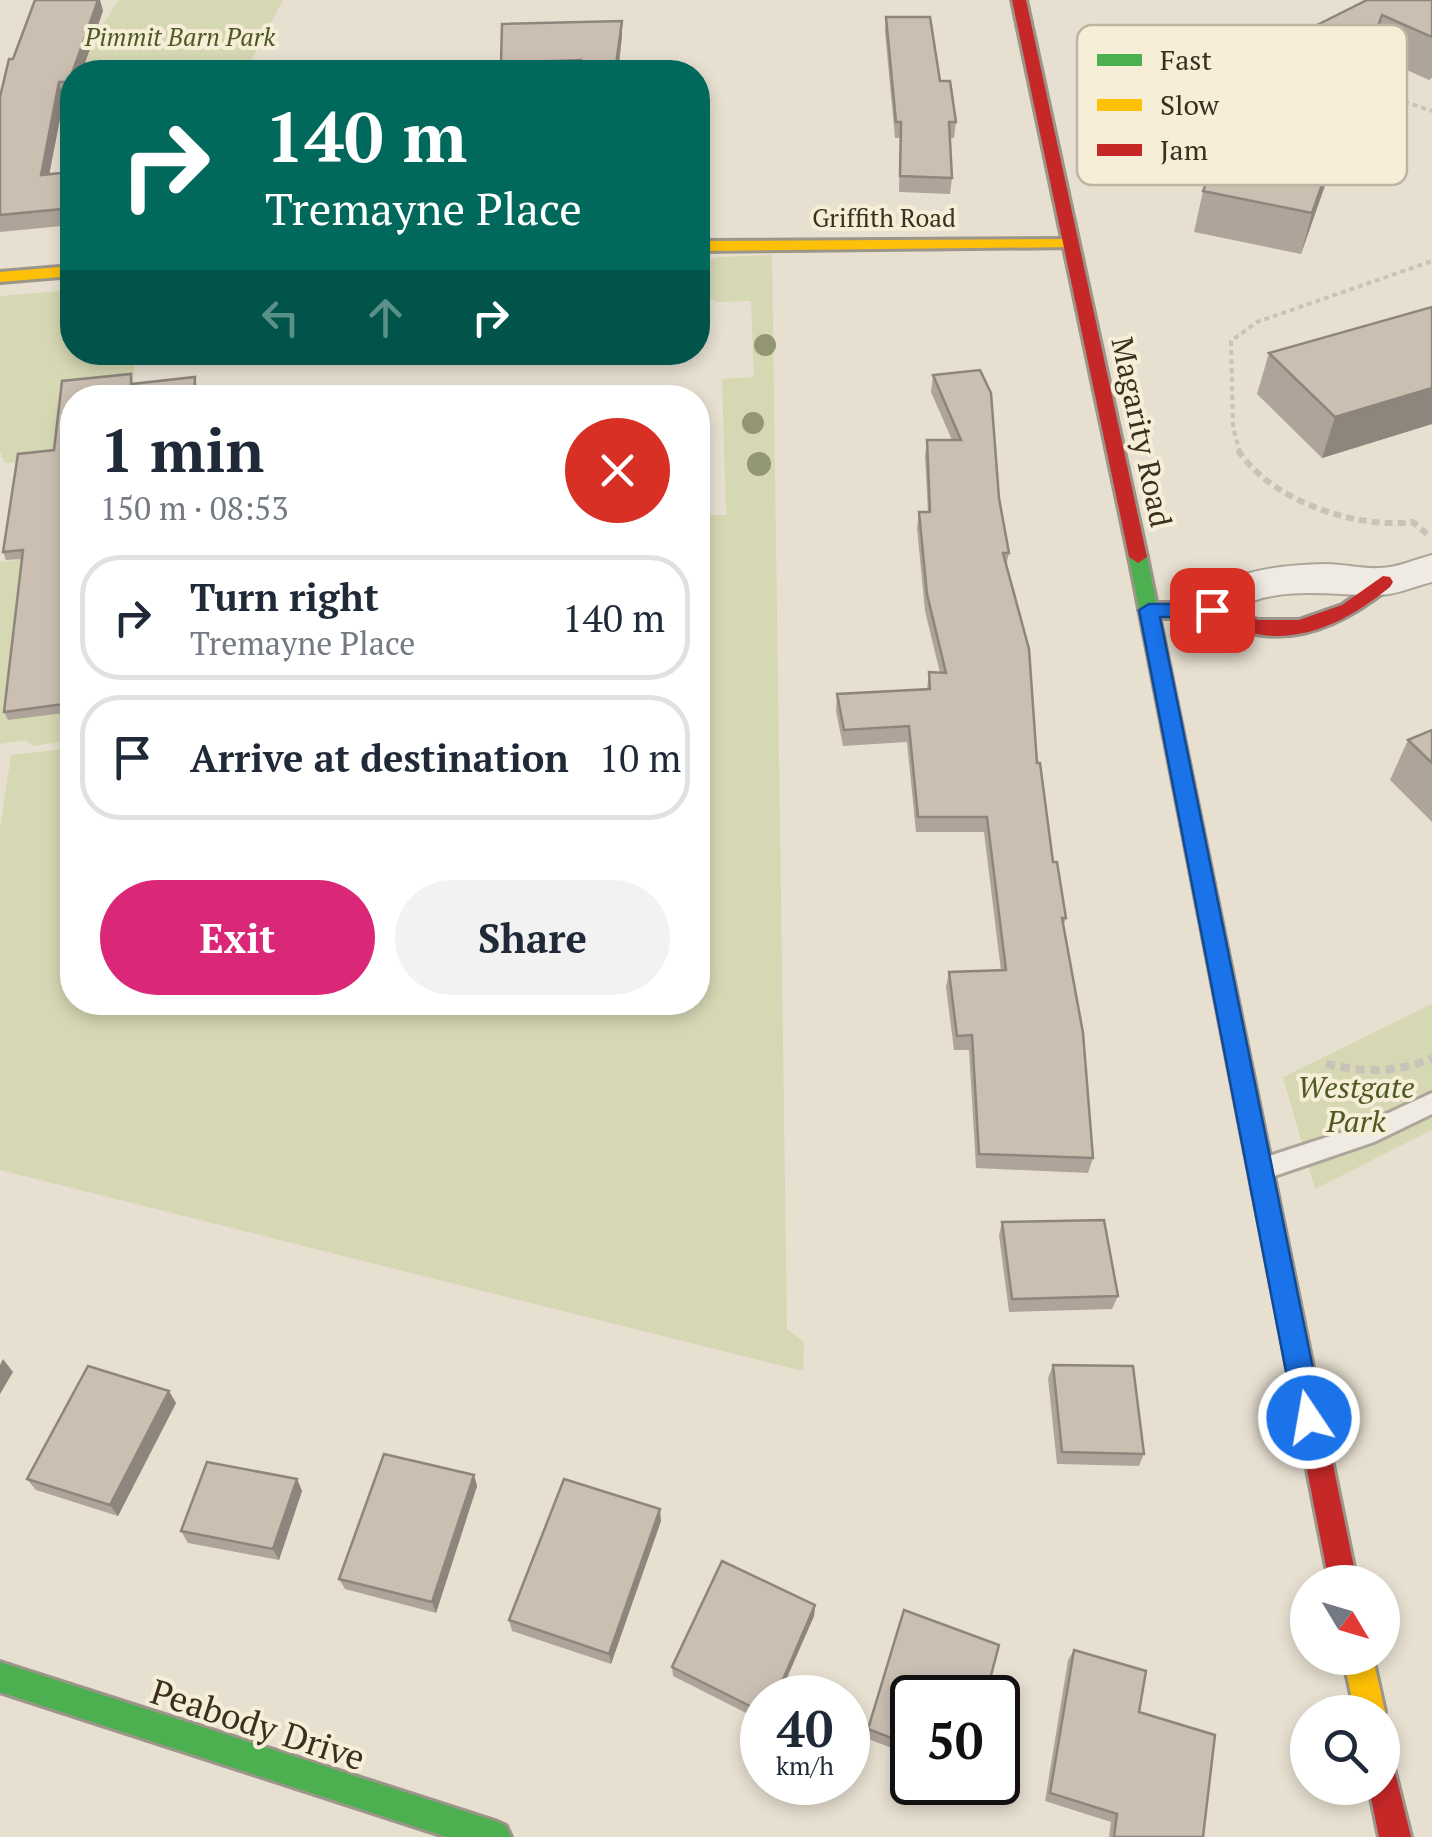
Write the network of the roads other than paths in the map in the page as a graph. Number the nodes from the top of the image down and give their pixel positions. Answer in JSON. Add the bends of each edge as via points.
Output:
{"nodes":[{"id":1,"x":1019,"y":0,"type":"edge"},
{"id":2,"x":1071,"y":244,"type":"junction"},
{"id":3,"x":710,"y":246,"type":"edge"},
{"id":4,"x":60,"y":272,"type":"edge"},
{"id":5,"x":0,"y":277,"type":"edge"},
{"id":6,"x":1432,"y":568,"type":"edge"},
{"id":7,"x":1149,"y":610,"type":"junction"},
{"id":8,"x":1212,"y":610,"type":"joint"},
{"id":9,"x":1432,"y":1102,"type":"edge"},
{"id":10,"x":1258,"y":1170,"type":"junction"},
{"id":11,"x":1339,"y":1565,"type":"edge"},
{"id":12,"x":0,"y":1677,"type":"edge"},
{"id":13,"x":1388,"y":1805,"type":"edge"},
{"id":14,"x":496,"y":1837,"type":"edge"},
{"id":15,"x":1395,"y":1837,"type":"edge"}],
"edges":[{"from":1,"to":2,"type":"main road","name":"Magarity Road"},
{"from":2,"to":3,"type":"main road","name":"Griffith Road"},
{"from":2,"to":7,"type":"main road","name":"Magarity Road"},
{"from":4,"to":5,"type":"main road"},
{"from":6,"to":8,"type":"street","via":[[1383,582],[1325,578],[1242,590]]},
{"from":7,"to":8,"type":"main road"},
{"from":7,"to":10,"type":"main road","name":"Magarity Road"},
{"from":9,"to":10,"type":"lane","via":[[1365,1135]]},
{"from":10,"to":11,"type":"main road","name":"Magarity Road"},
{"from":12,"to":14,"type":"main road","name":"Peabody Drive"},
{"from":13,"to":15,"type":"main road"}]}
